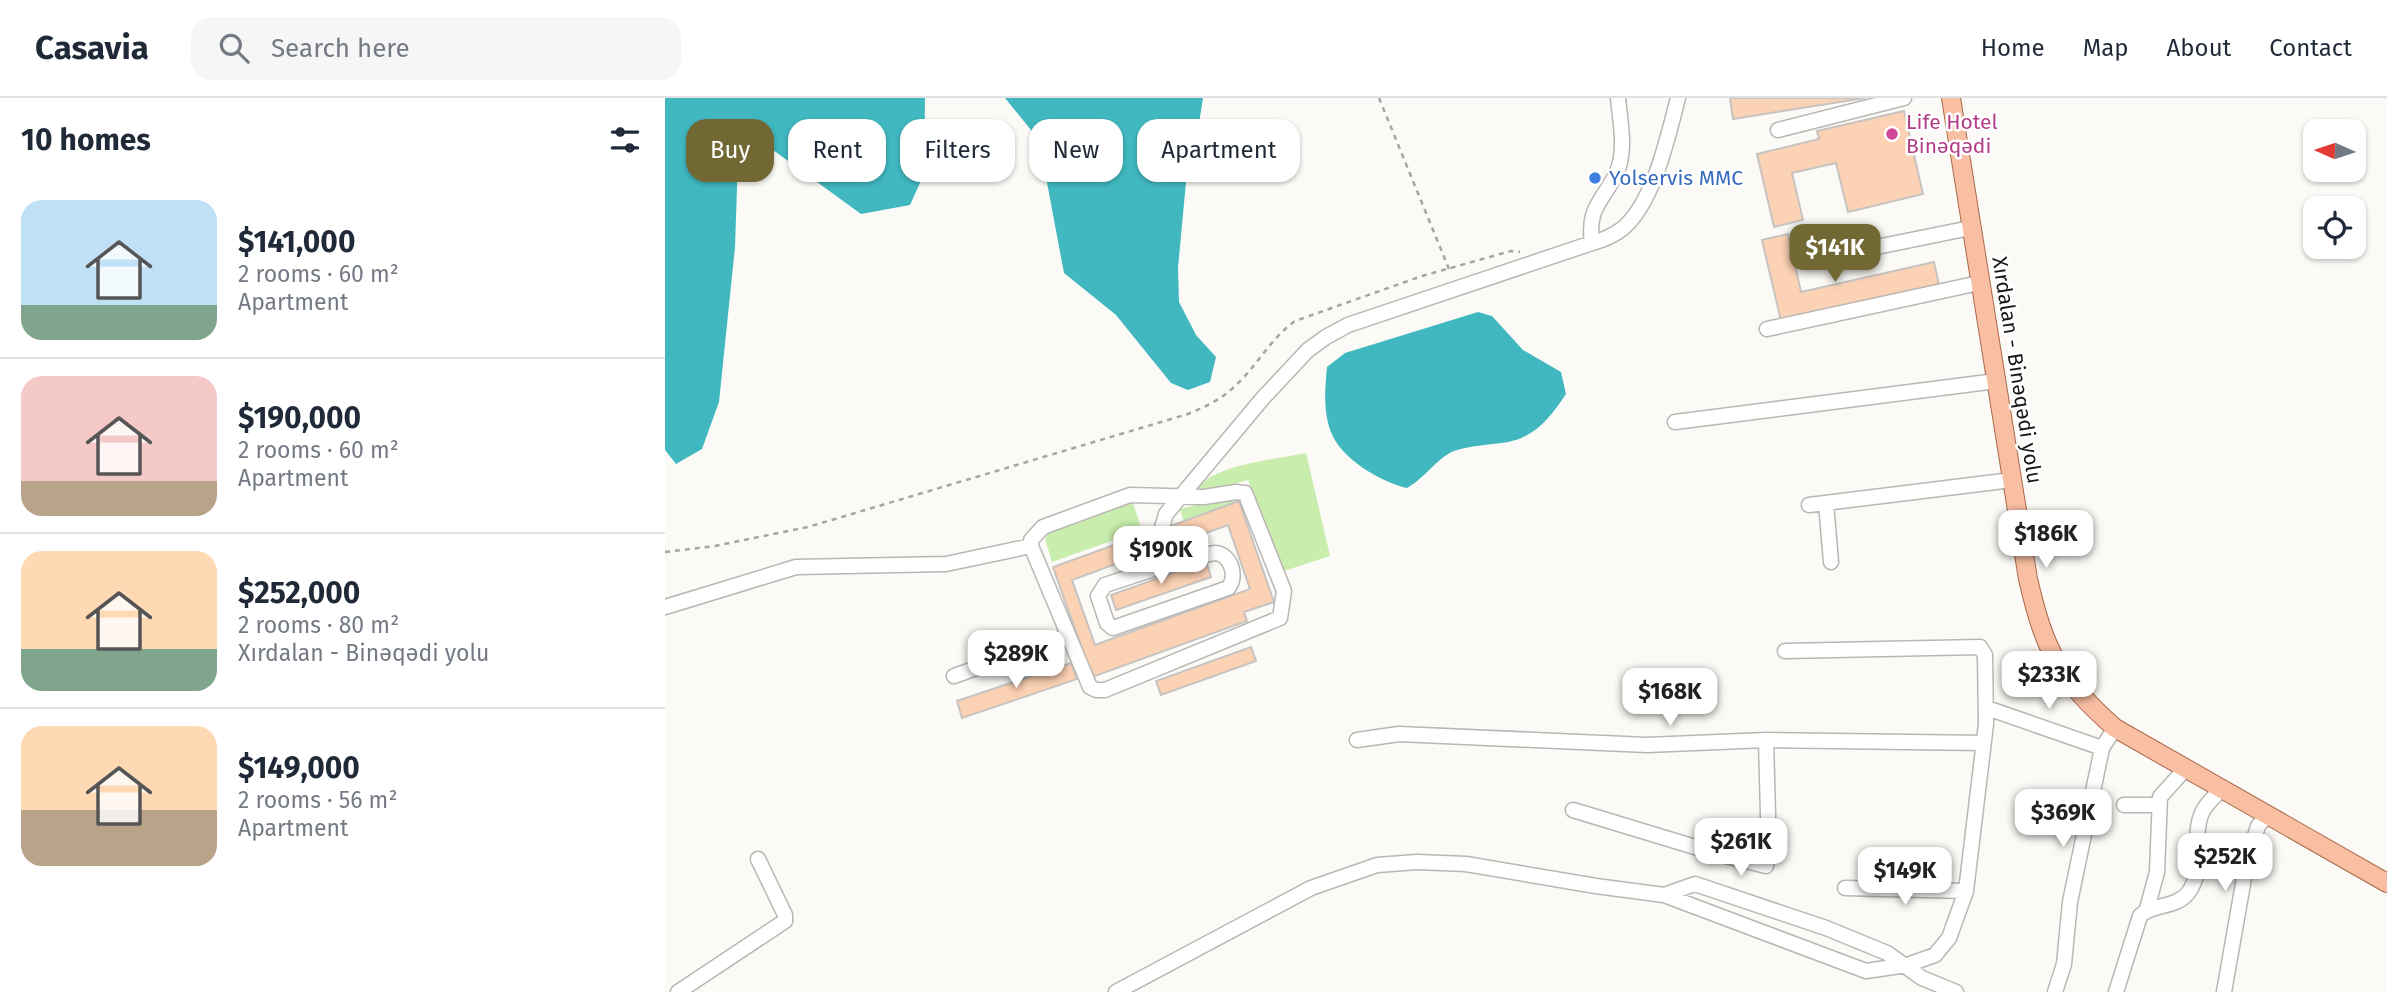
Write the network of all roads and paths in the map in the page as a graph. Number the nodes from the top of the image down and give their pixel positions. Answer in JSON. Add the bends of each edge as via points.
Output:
{"nodes":[{"id":1,"x":1379,"y":98,"type":"edge"},
{"id":2,"x":1618,"y":98,"type":"edge"},
{"id":3,"x":1678,"y":98,"type":"edge"},
{"id":4,"x":1904,"y":98,"type":"edge"},
{"id":5,"x":1951,"y":98,"type":"edge"},
{"id":6,"x":1778,"y":130,"type":"dead end"},
{"id":7,"x":1970,"y":228,"type":"junction"},
{"id":8,"x":1592,"y":243,"type":"junction"},
{"id":9,"x":1852,"y":252,"type":"dead end"},
{"id":10,"x":1538,"y":261,"type":"junction"},
{"id":11,"x":1449,"y":268,"type":"junction"},
{"id":12,"x":1979,"y":283,"type":"junction"},
{"id":13,"x":1767,"y":329,"type":"dead end"},
{"id":14,"x":1996,"y":381,"type":"junction"},
{"id":15,"x":1675,"y":422,"type":"dead end"},
{"id":16,"x":2012,"y":480,"type":"junction"},
{"id":17,"x":1180,"y":494,"type":"junction"},
{"id":18,"x":1826,"y":503,"type":"junction"},
{"id":19,"x":1809,"y":505,"type":"dead end"},
{"id":20,"x":1031,"y":546,"type":"junction"},
{"id":21,"x":665,"y":552,"type":"edge"},
{"id":22,"x":1831,"y":562,"type":"dead end"},
{"id":23,"x":1172,"y":563,"type":"junction"},
{"id":24,"x":665,"y":607,"type":"edge"},
{"id":25,"x":1067,"y":636,"type":"junction"},
{"id":26,"x":1785,"y":651,"type":"dead end"},
{"id":27,"x":2052,"y":655,"type":"junction"},
{"id":28,"x":954,"y":676,"type":"dead end"},
{"id":29,"x":2023,"y":680,"type":"dead end"},
{"id":30,"x":1987,"y":708,"type":"junction"},
{"id":31,"x":2115,"y":727,"type":"junction"},
{"id":32,"x":1357,"y":740,"type":"dead end"},
{"id":33,"x":1766,"y":740,"type":"junction"},
{"id":34,"x":1984,"y":744,"type":"junction"},
{"id":35,"x":2102,"y":748,"type":"junction"},
{"id":36,"x":2186,"y":768,"type":"junction"},
{"id":37,"x":2223,"y":788,"type":"junction"},
{"id":38,"x":2158,"y":805,"type":"junction"},
{"id":39,"x":2124,"y":806,"type":"dead end"},
{"id":40,"x":1573,"y":810,"type":"dead end"},
{"id":41,"x":2268,"y":814,"type":"junction"},
{"id":42,"x":758,"y":859,"type":"dead end"},
{"id":43,"x":2387,"y":883,"type":"edge"},
{"id":44,"x":1845,"y":888,"type":"dead end"},
{"id":45,"x":1966,"y":891,"type":"junction"},
{"id":46,"x":1664,"y":895,"type":"junction"},
{"id":47,"x":2147,"y":909,"type":"junction"},
{"id":48,"x":1907,"y":965,"type":"junction"},
{"id":49,"x":678,"y":992,"type":"edge"},
{"id":50,"x":1116,"y":992,"type":"edge"},
{"id":51,"x":1956,"y":992,"type":"edge"},
{"id":52,"x":2055,"y":992,"type":"edge"},
{"id":53,"x":2116,"y":992,"type":"edge"},
{"id":54,"x":2224,"y":992,"type":"edge"}],
"edges":[{"from":1,"to":11,"type":"path"},
{"from":2,"to":8,"type":"street","via":[[1620,160],[1591,217]]},
{"from":3,"to":8,"type":"street","via":[[1647,193],[1622,229]]},
{"from":4,"to":6,"type":"street"},
{"from":5,"to":7,"type":"main road","name":"Xırdalan - Binəqədi yolu"},
{"from":7,"to":9,"type":"street"},
{"from":7,"to":12,"type":"main road","name":"Xırdalan - Binəqədi yolu"},
{"from":8,"to":10,"type":"street"},
{"from":10,"to":11,"type":"path","via":[[1511,251]]},
{"from":10,"to":17,"type":"street","via":[[1348,325],[1326,337],[1263,398]]},
{"from":11,"to":21,"type":"path","via":[[1295,321],[1234,387],[1188,414],[808,527]]},
{"from":12,"to":13,"type":"street"},
{"from":12,"to":14,"type":"main road","name":"Xırdalan - Binəqədi yolu"},
{"from":14,"to":15,"type":"street"},
{"from":14,"to":16,"type":"main road","name":"Xırdalan - Binəqədi yolu"},
{"from":16,"to":18,"type":"street"},
{"from":16,"to":27,"type":"main road","name":"Xırdalan - Binəqədi yolu","via":[[2028,579]]},
{"from":17,"to":20,"type":"street","via":[[1123,496],[1043,527]]},
{"from":17,"to":23,"type":"street","via":[[1162,522]]},
{"from":17,"to":25,"type":"street","via":[[1245,493],[1285,592],[1280,618],[1105,690],[1090,687]]},
{"from":18,"to":19,"type":"street"},
{"from":18,"to":22,"type":"street"},
{"from":20,"to":24,"type":"street","via":[[946,564],[796,567]]},
{"from":20,"to":25,"type":"street"},
{"from":23,"to":23,"type":"street","via":[[1105,585],[1098,596],[1107,623],[1114,628],[1232,583],[1227,557],[1221,553]]},
{"from":25,"to":28,"type":"street"},
{"from":26,"to":30,"type":"street","via":[[1980,647],[1985,655]]},
{"from":27,"to":29,"type":"street"},
{"from":27,"to":31,"type":"main road","name":"Xırdalan - Binəqədi yolu","via":[[2079,695]]},
{"from":30,"to":34,"type":"street"},
{"from":30,"to":35,"type":"street"},
{"from":31,"to":35,"type":"street"},
{"from":31,"to":36,"type":"main road","name":"Xırdalan - Binəqədi yolu"},
{"from":32,"to":33,"type":"street","via":[[1399,734],[1682,745]]},
{"from":33,"to":34,"type":"street"},
{"from":33,"to":40,"type":"street","via":[[1766,866]]},
{"from":34,"to":45,"type":"street"},
{"from":35,"to":52,"type":"street","via":[[2070,902],[2064,964]]},
{"from":36,"to":37,"type":"main road","name":"Xırdalan - Binəqədi yolu"},
{"from":36,"to":38,"type":"street","via":[[2168,784]]},
{"from":37,"to":41,"type":"main road","name":"Xırdalan - Binəqədi yolu"},
{"from":37,"to":47,"type":"street","via":[[2201,818],[2193,885],[2179,901]]},
{"from":38,"to":39,"type":"street"},
{"from":38,"to":47,"type":"street","via":[[2157,872]]},
{"from":41,"to":43,"type":"main road","name":"Xırdalan - Binəqədi yolu"},
{"from":41,"to":54,"type":"street","via":[[2258,826],[2247,861]]},
{"from":42,"to":49,"type":"street","via":[[786,921]]},
{"from":44,"to":45,"type":"street"},
{"from":45,"to":48,"type":"street","via":[[1948,938],[1935,956]]},
{"from":46,"to":48,"type":"street","via":[[1866,971]]},
{"from":46,"to":48,"type":"street","via":[[1695,884],[1826,928]]},
{"from":46,"to":50,"type":"street","via":[[1466,864],[1377,865],[1311,888]]},
{"from":47,"to":53,"type":"street","via":[[2140,916]]},
{"from":48,"to":51,"type":"street","via":[[1922,978]]}]}
